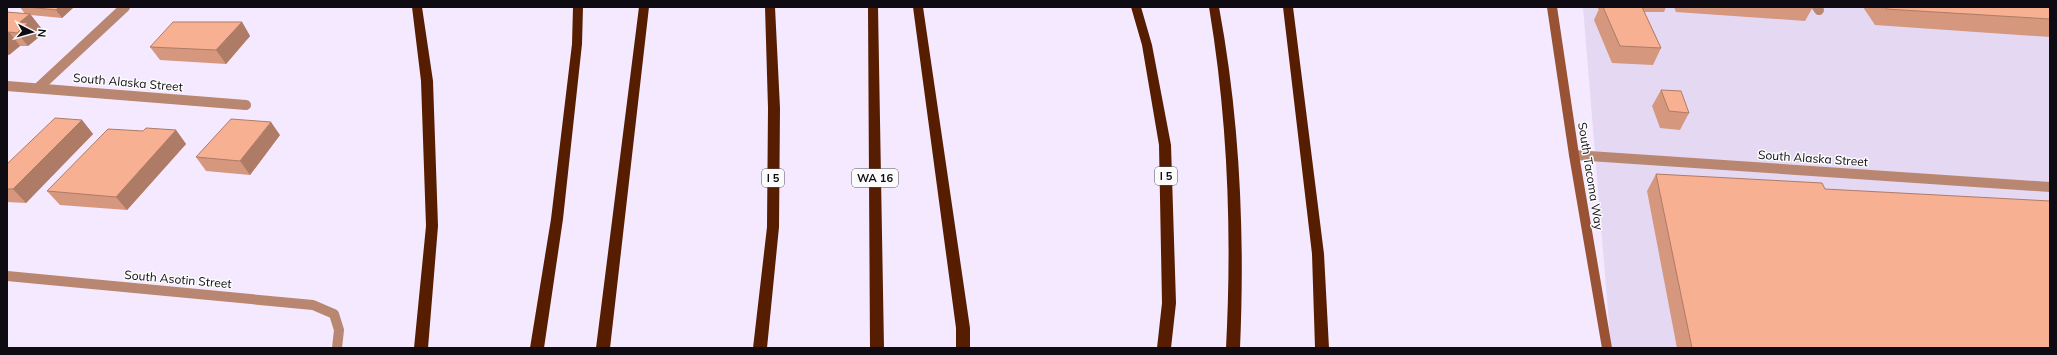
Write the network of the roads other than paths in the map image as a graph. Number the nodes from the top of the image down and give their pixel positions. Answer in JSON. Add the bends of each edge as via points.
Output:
{"nodes":[{"id":1,"x":125,"y":7,"type":"edge"},
{"id":2,"x":417,"y":7,"type":"edge"},
{"id":3,"x":578,"y":7,"type":"edge"},
{"id":4,"x":644,"y":7,"type":"edge"},
{"id":5,"x":770,"y":7,"type":"edge"},
{"id":6,"x":873,"y":7,"type":"edge"},
{"id":7,"x":918,"y":7,"type":"edge"},
{"id":8,"x":1136,"y":7,"type":"edge"},
{"id":9,"x":1214,"y":7,"type":"edge"},
{"id":10,"x":1288,"y":7,"type":"edge"},
{"id":11,"x":1552,"y":7,"type":"edge"},
{"id":12,"x":7,"y":86,"type":"edge"},
{"id":13,"x":38,"y":88,"type":"junction"},
{"id":14,"x":246,"y":105,"type":"dead end"},
{"id":15,"x":1574,"y":155,"type":"junction"},
{"id":16,"x":2050,"y":187,"type":"edge"},
{"id":17,"x":7,"y":276,"type":"edge"},
{"id":18,"x":338,"y":348,"type":"edge"},
{"id":19,"x":421,"y":348,"type":"edge"},
{"id":20,"x":537,"y":348,"type":"edge"},
{"id":21,"x":603,"y":348,"type":"edge"},
{"id":22,"x":760,"y":348,"type":"edge"},
{"id":23,"x":877,"y":348,"type":"edge"},
{"id":24,"x":963,"y":348,"type":"edge"},
{"id":25,"x":1164,"y":348,"type":"edge"},
{"id":26,"x":1233,"y":348,"type":"edge"},
{"id":27,"x":1322,"y":348,"type":"edge"},
{"id":28,"x":1607,"y":348,"type":"edge"}],
"edges":[{"from":1,"to":13,"type":"street"},
{"from":2,"to":19,"type":"highway","via":[[427,81],[432,226]]},
{"from":3,"to":20,"type":"highway","via":[[577,44],[557,219]]},
{"from":4,"to":21,"type":"highway"},
{"from":5,"to":22,"type":"highway","number":"I 5","via":[[774,108],[773,227]]},
{"from":6,"to":23,"type":"highway","number":"WA 16"},
{"from":7,"to":24,"type":"highway","via":[[963,328]]},
{"from":8,"to":25,"type":"highway","number":"I 5","via":[[1147,45],[1165,145],[1169,303]]},
{"from":9,"to":26,"type":"highway","via":[[1229,101],[1234,165],[1237,243]]},
{"from":10,"to":27,"type":"highway","via":[[1318,254]]},
{"from":11,"to":15,"type":"main road","name":"South Tacoma Way"},
{"from":12,"to":13,"type":"street","name":"South Alaska Street"},
{"from":13,"to":14,"type":"street","name":"South Alaska Street"},
{"from":15,"to":16,"type":"street","name":"South Alaska Street"},
{"from":15,"to":28,"type":"main road","name":"South Tacoma Way"},
{"from":17,"to":18,"type":"street","name":"South Asotin Street","via":[[313,305],[334,314],[338,324]]}]}
